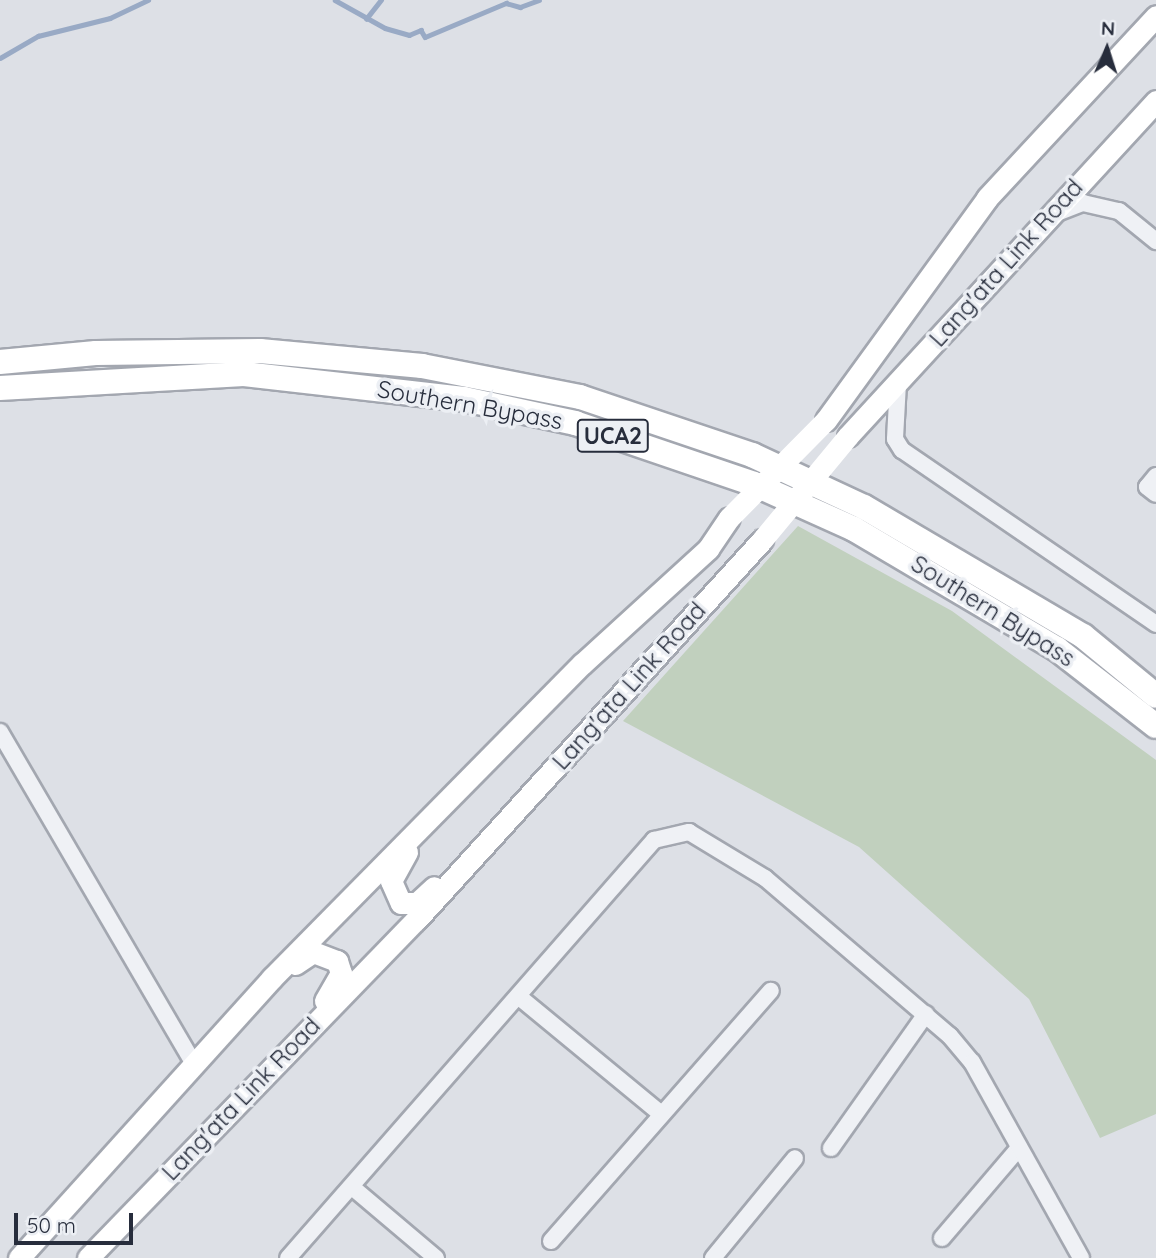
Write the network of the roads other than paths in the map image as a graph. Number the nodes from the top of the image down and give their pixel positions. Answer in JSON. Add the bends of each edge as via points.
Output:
{"nodes":[{"id":1,"x":1156,"y":16,"type":"edge"},
{"id":2,"x":1156,"y":29,"type":"edge"},
{"id":3,"x":1087,"y":94,"type":"junction"},
{"id":4,"x":1156,"y":101,"type":"edge"},
{"id":5,"x":1048,"y":216,"type":"junction"},
{"id":6,"x":1156,"y":241,"type":"edge"},
{"id":7,"x":0,"y":362,"type":"edge"},
{"id":8,"x":898,"y":383,"type":"junction"},
{"id":9,"x":0,"y":388,"type":"edge"},
{"id":10,"x":1156,"y":476,"type":"edge"},
{"id":11,"x":1156,"y":494,"type":"edge"},
{"id":12,"x":1156,"y":624,"type":"edge"},
{"id":13,"x":1156,"y":696,"type":"edge"},
{"id":14,"x":1156,"y":726,"type":"edge"},
{"id":15,"x":0,"y":732,"type":"edge"},
{"id":16,"x":454,"y":796,"type":"junction"},
{"id":17,"x":493,"y":834,"type":"junction"},
{"id":18,"x":272,"y":978,"type":"junction"},
{"id":19,"x":771,"y":991,"type":"dead end"},
{"id":20,"x":518,"y":996,"type":"junction"},
{"id":21,"x":926,"y":1014,"type":"junction"},
{"id":22,"x":293,"y":1045,"type":"junction"},
{"id":23,"x":193,"y":1062,"type":"junction"},
{"id":24,"x":660,"y":1113,"type":"junction"},
{"id":25,"x":831,"y":1148,"type":"dead end"},
{"id":26,"x":1018,"y":1149,"type":"junction"},
{"id":27,"x":795,"y":1158,"type":"dead end"},
{"id":28,"x":352,"y":1187,"type":"junction"},
{"id":29,"x":942,"y":1238,"type":"dead end"},
{"id":30,"x":551,"y":1241,"type":"dead end"},
{"id":31,"x":19,"y":1258,"type":"edge"},
{"id":32,"x":88,"y":1258,"type":"edge"},
{"id":33,"x":288,"y":1258,"type":"edge"},
{"id":34,"x":436,"y":1258,"type":"edge"},
{"id":35,"x":713,"y":1258,"type":"edge"},
{"id":36,"x":1081,"y":1258,"type":"edge"}],
"edges":[{"from":1,"to":3,"type":"main road","name":"Lang'ata Link Road"},
{"from":2,"to":3,"type":"main road"},
{"from":3,"to":16,"type":"main road","name":"Lang'ata Link Road","bridge":true,"via":[[987,198],[826,420],[729,518],[708,549],[582,664]]},
{"from":4,"to":5,"type":"main road","name":"Lang'ata Link Road"},
{"from":5,"to":6,"type":"street","via":[[1083,203],[1119,211]]},
{"from":5,"to":8,"type":"main road","name":"Lang'ata Link Road"},
{"from":7,"to":13,"type":"highway","name":"Southern Bypass","number":"UCA2","via":[[96,353],[260,351],[422,366],[580,397],[751,455],[864,507],[1083,636]]},
{"from":8,"to":12,"type":"street","via":[[895,439],[902,450]]},
{"from":8,"to":17,"type":"main road","name":"Lang'ata Link Road","bridge":true,"via":[[762,540]]},
{"from":9,"to":14,"type":"highway","name":"Southern Bypass","number":"UCA2","via":[[244,374],[464,399],[575,423],[754,484],[854,529],[1057,649]]},
{"from":10,"to":11,"type":"street","via":[[1147,487]]},
{"from":15,"to":23,"type":"street"},
{"from":16,"to":17,"type":"main road","via":[[394,868],[391,881],[401,902],[417,903]]},
{"from":16,"to":18,"type":"main road","name":"Lang'ata Link Road"},
{"from":17,"to":22,"type":"main road","name":"Lang'ata Link Road"},
{"from":18,"to":22,"type":"main road","via":[[313,952],[330,954],[341,974]]},
{"from":18,"to":23,"type":"main road","name":"Lang'ata Link Road"},
{"from":19,"to":24,"type":"street"},
{"from":20,"to":21,"type":"street","via":[[654,840],[689,832],[765,878]]},
{"from":20,"to":24,"type":"street"},
{"from":20,"to":28,"type":"street"},
{"from":21,"to":25,"type":"street"},
{"from":21,"to":26,"type":"street","via":[[972,1062]]},
{"from":22,"to":32,"type":"main road","name":"Lang'ata Link Road"},
{"from":23,"to":31,"type":"main road","name":"Lang'ata Link Road"},
{"from":24,"to":30,"type":"street"},
{"from":26,"to":29,"type":"street"},
{"from":26,"to":36,"type":"street"},
{"from":27,"to":35,"type":"street"},
{"from":28,"to":33,"type":"street"},
{"from":28,"to":34,"type":"street"}]}
